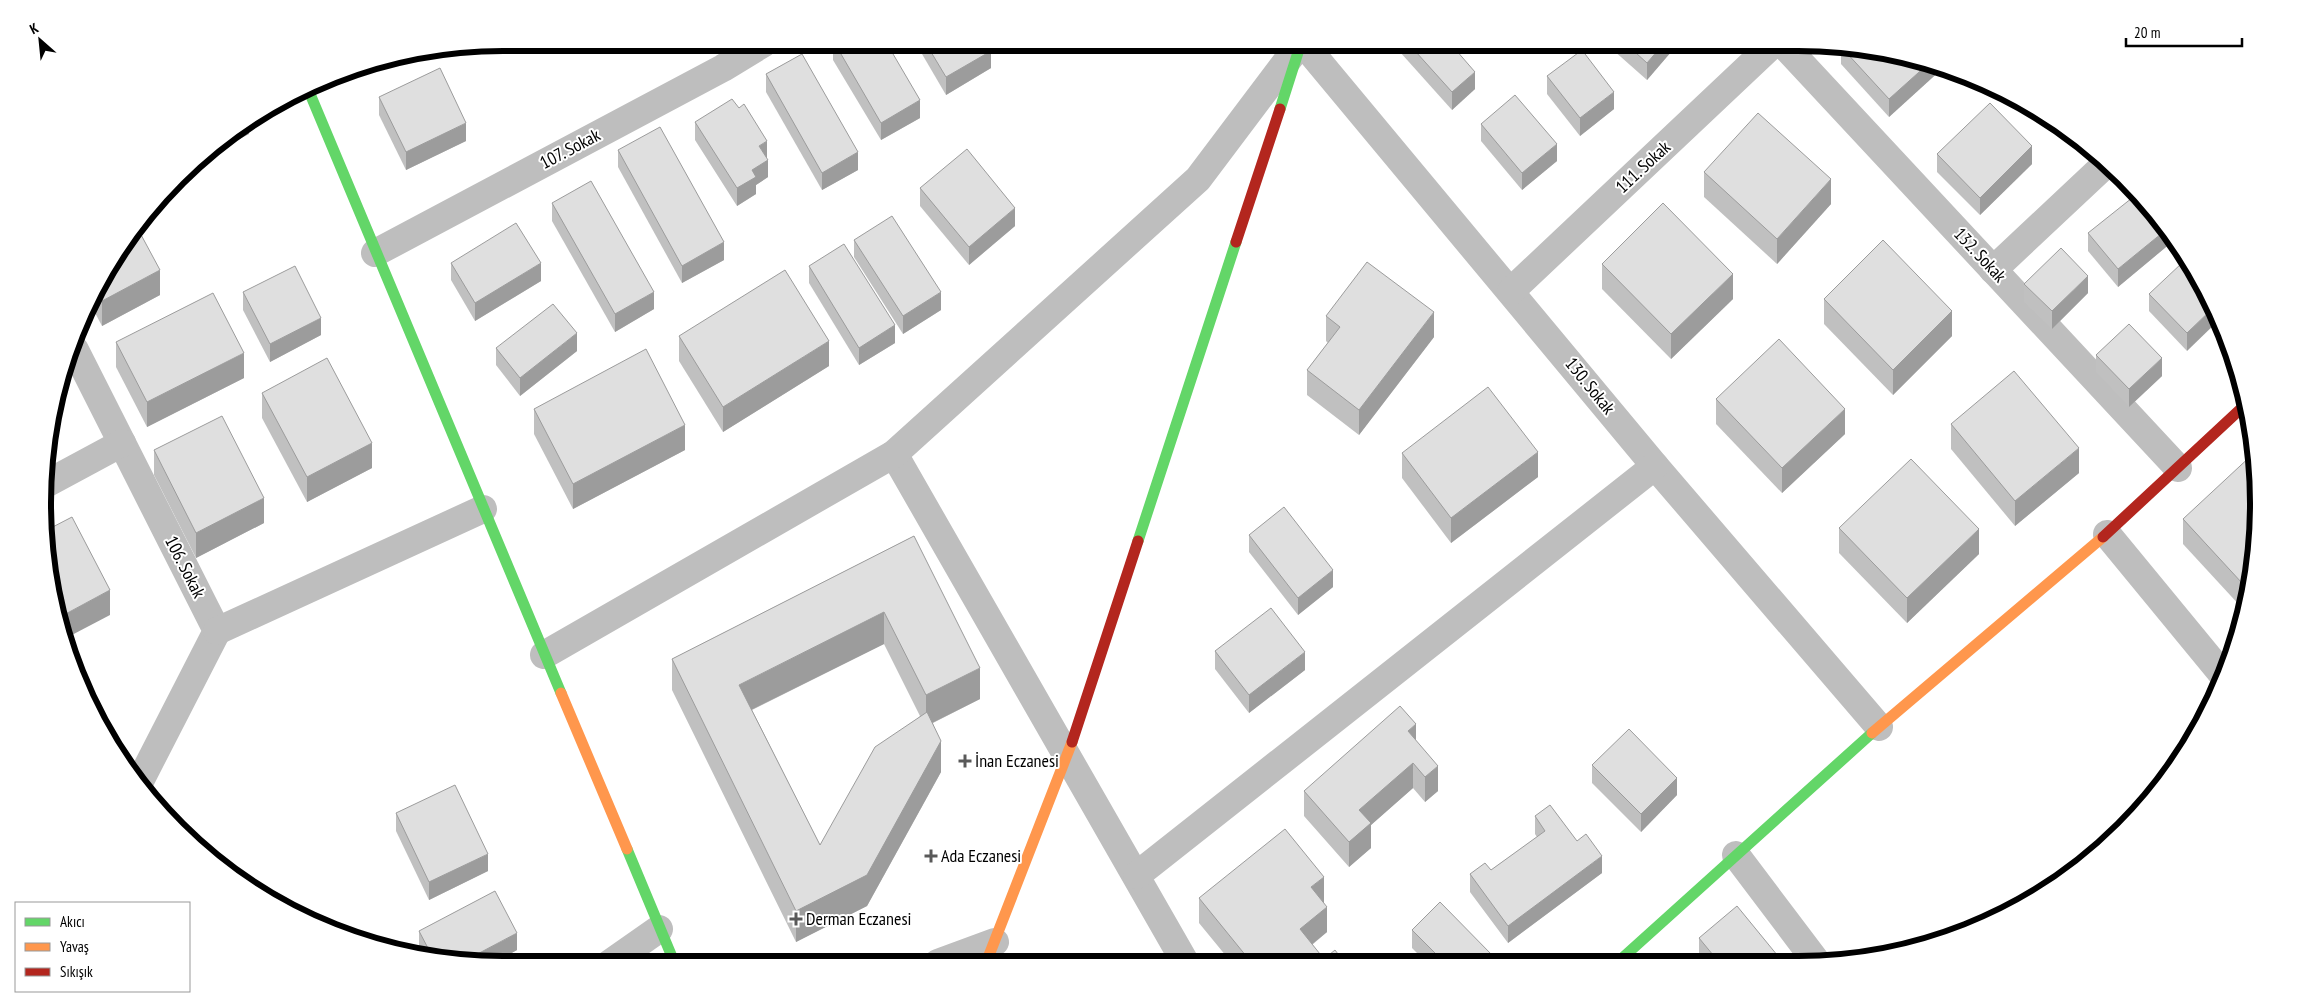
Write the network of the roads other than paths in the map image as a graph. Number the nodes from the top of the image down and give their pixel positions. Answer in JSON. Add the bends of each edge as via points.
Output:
{"nodes":[{"id":1,"x":749,"y":51,"type":"edge"},
{"id":2,"x":1295,"y":51,"type":"edge"},
{"id":3,"x":1299,"y":51,"type":"edge"},
{"id":4,"x":1310,"y":51,"type":"edge"},
{"id":5,"x":1765,"y":51,"type":"edge"},
{"id":6,"x":1790,"y":51,"type":"edge"},
{"id":7,"x":311,"y":95,"type":"edge"},
{"id":8,"x":2101,"y":168,"type":"edge"},
{"id":9,"x":376,"y":253,"type":"junction"},
{"id":10,"x":1993,"y":270,"type":"junction"},
{"id":11,"x":1512,"y":291,"type":"junction"},
{"id":12,"x":77,"y":353,"type":"edge"},
{"id":13,"x":2240,"y":410,"type":"edge"},
{"id":14,"x":122,"y":443,"type":"junction"},
{"id":15,"x":894,"y":454,"type":"junction"},
{"id":16,"x":1655,"y":466,"type":"junction"},
{"id":17,"x":2178,"y":468,"type":"junction"},
{"id":18,"x":52,"y":481,"type":"edge"},
{"id":19,"x":483,"y":509,"type":"junction"},
{"id":20,"x":2107,"y":534,"type":"junction"},
{"id":21,"x":217,"y":630,"type":"junction"},
{"id":22,"x":544,"y":655,"type":"junction"},
{"id":23,"x":2218,"y":670,"type":"edge"},
{"id":24,"x":1879,"y":727,"type":"junction"},
{"id":25,"x":1067,"y":758,"type":"junction"},
{"id":26,"x":143,"y":776,"type":"edge"},
{"id":27,"x":1736,"y":855,"type":"junction"},
{"id":28,"x":1137,"y":875,"type":"junction"},
{"id":29,"x":659,"y":929,"type":"junction"},
{"id":30,"x":990,"y":953,"type":"edge"},
{"id":31,"x":620,"y":956,"type":"edge"},
{"id":32,"x":671,"y":956,"type":"edge"},
{"id":33,"x":974,"y":956,"type":"edge"},
{"id":34,"x":1182,"y":956,"type":"edge"},
{"id":35,"x":1625,"y":956,"type":"edge"},
{"id":36,"x":1812,"y":956,"type":"edge"}],
"edges":[{"from":1,"to":9,"type":"street","name":"107. Sokak"},
{"from":2,"to":15,"type":"street","via":[[1198,179]]},
{"from":3,"to":25,"type":"street"},
{"from":4,"to":11,"type":"street","name":"130. Sokak"},
{"from":5,"to":11,"type":"street","name":"111. Sokak"},
{"from":6,"to":10,"type":"street","name":"132. Sokak"},
{"from":7,"to":9,"type":"street"},
{"from":8,"to":10,"type":"street"},
{"from":9,"to":19,"type":"street"},
{"from":10,"to":17,"type":"street","name":"132. Sokak"},
{"from":11,"to":16,"type":"street","name":"130. Sokak"},
{"from":12,"to":14,"type":"street","name":"106. Sokak"},
{"from":13,"to":17,"type":"street"},
{"from":14,"to":18,"type":"street"},
{"from":14,"to":21,"type":"street","name":"106. Sokak"},
{"from":15,"to":22,"type":"street"},
{"from":15,"to":25,"type":"street"},
{"from":16,"to":24,"type":"street","name":"130. Sokak"},
{"from":16,"to":28,"type":"street"},
{"from":17,"to":20,"type":"street"},
{"from":19,"to":21,"type":"street"},
{"from":19,"to":22,"type":"street"},
{"from":20,"to":23,"type":"street"},
{"from":20,"to":24,"type":"street"},
{"from":21,"to":26,"type":"street"},
{"from":22,"to":29,"type":"street"},
{"from":24,"to":27,"type":"street"},
{"from":25,"to":28,"type":"street"},
{"from":25,"to":30,"type":"street"},
{"from":27,"to":35,"type":"street"},
{"from":27,"to":36,"type":"street"},
{"from":28,"to":34,"type":"street"},
{"from":29,"to":31,"type":"street"},
{"from":29,"to":32,"type":"street"},
{"from":30,"to":33,"type":"street"}]}
